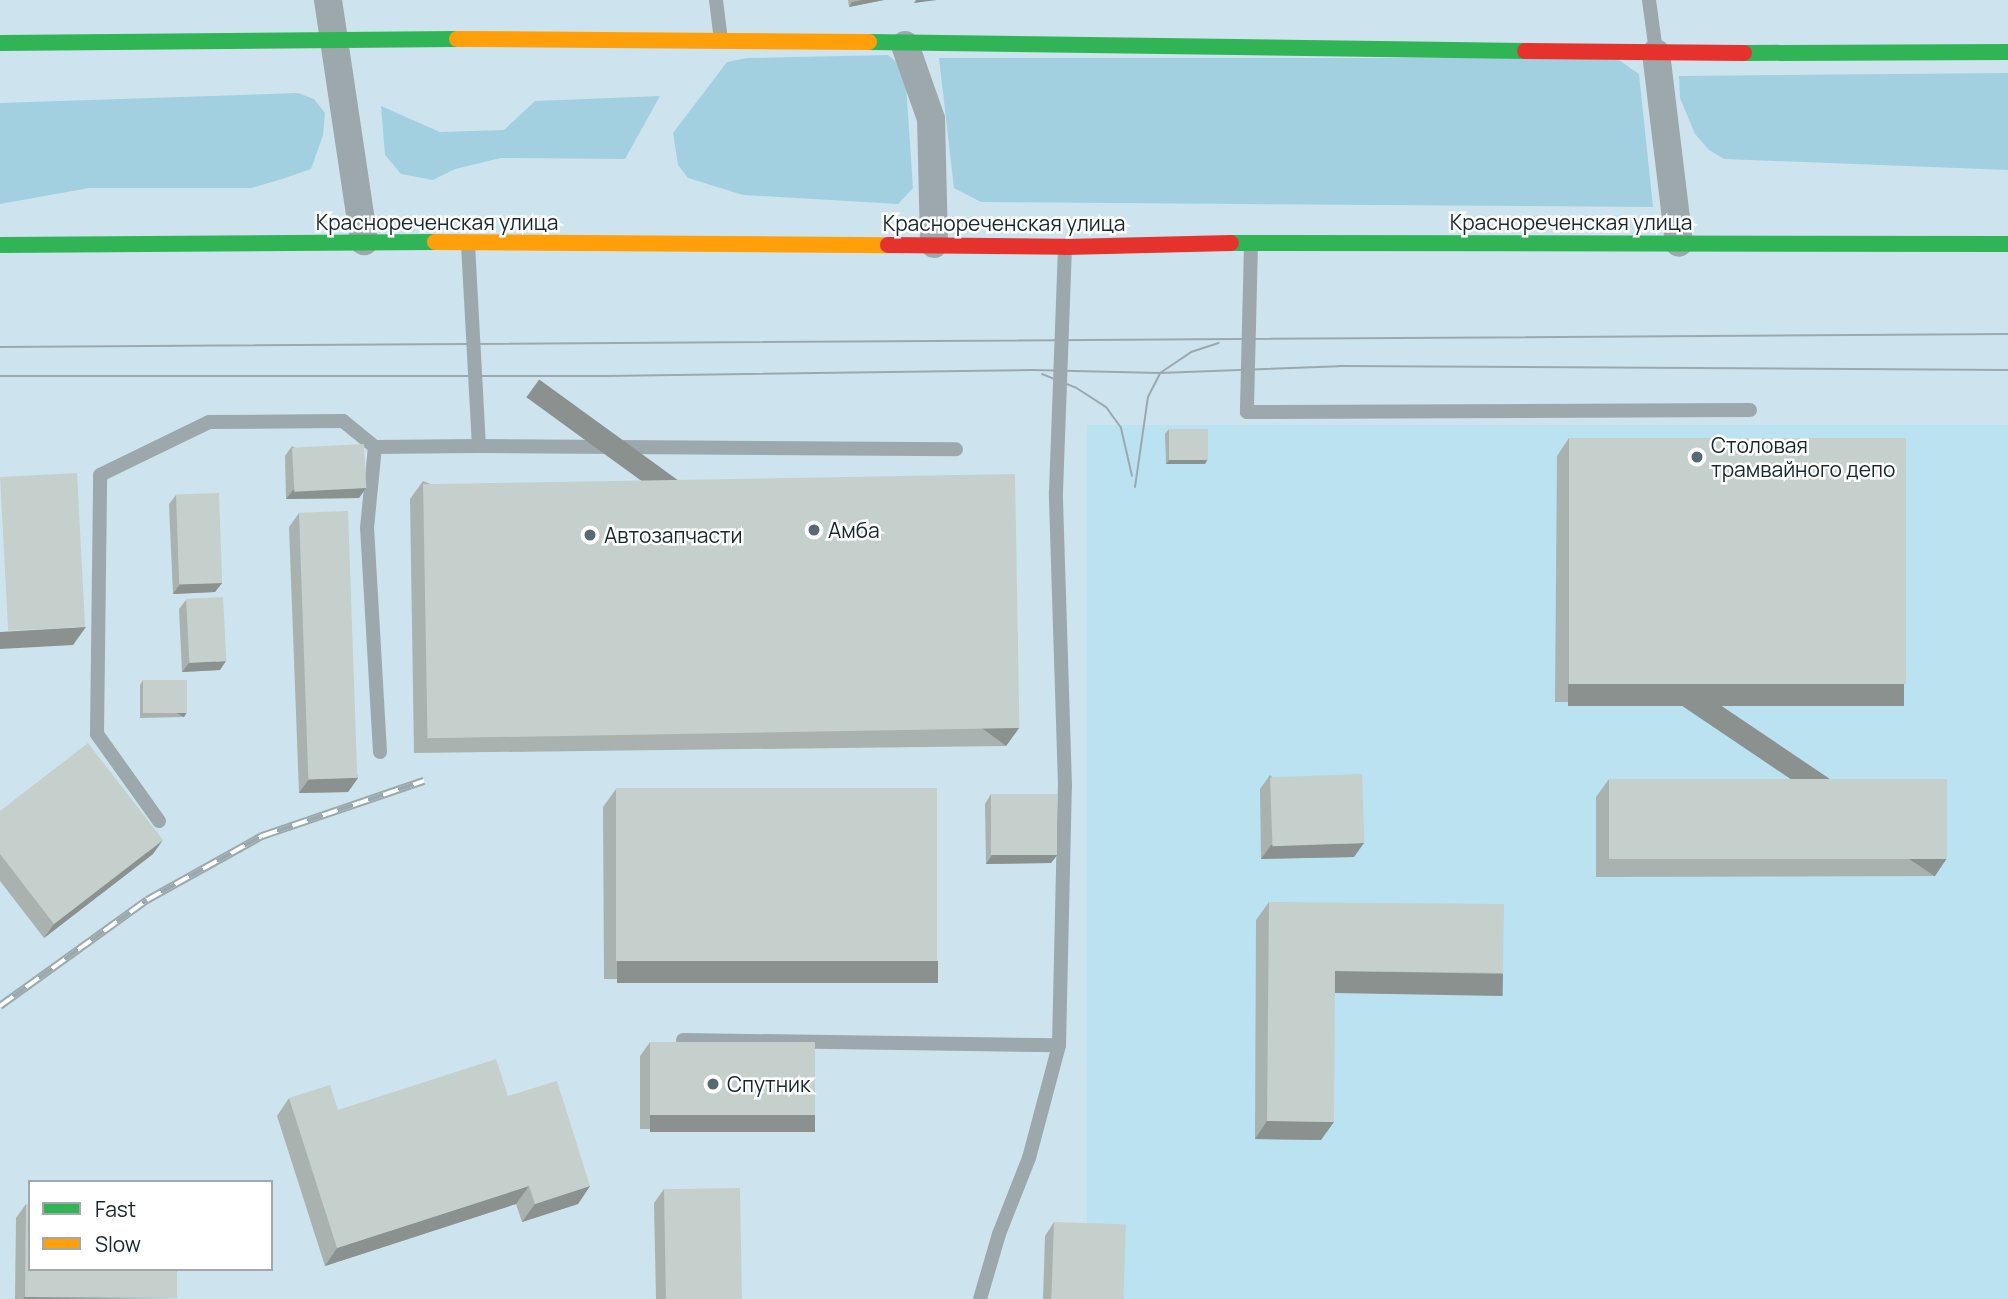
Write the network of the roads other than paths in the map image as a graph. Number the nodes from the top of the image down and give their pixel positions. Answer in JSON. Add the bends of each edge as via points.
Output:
{"nodes":[{"id":1,"x":328,"y":0,"type":"edge"},
{"id":2,"x":716,"y":0,"type":"edge"},
{"id":3,"x":1649,"y":0,"type":"edge"},
{"id":4,"x":333,"y":39,"type":"junction"},
{"id":5,"x":722,"y":40,"type":"junction"},
{"id":6,"x":0,"y":43,"type":"edge"},
{"id":7,"x":905,"y":44,"type":"junction"},
{"id":8,"x":2008,"y":52,"type":"edge"},
{"id":9,"x":1656,"y":53,"type":"junction"},
{"id":10,"x":364,"y":242,"type":"junction"},
{"id":11,"x":468,"y":242,"type":"junction"},
{"id":12,"x":1251,"y":242,"type":"junction"},
{"id":13,"x":1679,"y":243,"type":"junction"},
{"id":14,"x":934,"y":244,"type":"junction"},
{"id":15,"x":2008,"y":244,"type":"edge"},
{"id":16,"x":0,"y":245,"type":"edge"},
{"id":17,"x":1065,"y":247,"type":"junction"},
{"id":18,"x":1749,"y":410,"type":"dead end"},
{"id":19,"x":479,"y":446,"type":"junction"},
{"id":20,"x":375,"y":447,"type":"junction"},
{"id":21,"x":957,"y":449,"type":"dead end"},
{"id":22,"x":380,"y":752,"type":"dead end"},
{"id":23,"x":159,"y":821,"type":"dead end"},
{"id":24,"x":684,"y":1040,"type":"edge"},
{"id":25,"x":1059,"y":1045,"type":"junction"},
{"id":26,"x":981,"y":1299,"type":"edge"}],
"edges":[{"from":1,"to":4,"type":"street"},
{"from":2,"to":5,"type":"lane"},
{"from":3,"to":9,"type":"lane"},
{"from":4,"to":5,"type":"street"},
{"from":4,"to":6,"type":"street"},
{"from":4,"to":10,"type":"street"},
{"from":5,"to":7,"type":"street"},
{"from":7,"to":9,"type":"street"},
{"from":7,"to":14,"type":"street","via":[[931,119]]},
{"from":8,"to":9,"type":"street"},
{"from":9,"to":13,"type":"street"},
{"from":10,"to":11,"type":"street","name":"Краснореченская улица"},
{"from":10,"to":16,"type":"street","name":"Краснореченская улица"},
{"from":11,"to":14,"type":"street","name":"Краснореченская улица"},
{"from":11,"to":19,"type":"lane"},
{"from":12,"to":13,"type":"street","name":"Краснореченская улица"},
{"from":12,"to":17,"type":"street","name":"Краснореченская улица"},
{"from":12,"to":18,"type":"lane","via":[[1247,412]]},
{"from":13,"to":15,"type":"street","name":"Краснореченская улица"},
{"from":14,"to":17,"type":"street","name":"Краснореченская улица"},
{"from":17,"to":25,"type":"lane","via":[[1056,492],[1065,786]]},
{"from":19,"to":20,"type":"lane"},
{"from":19,"to":21,"type":"lane"},
{"from":20,"to":22,"type":"lane","via":[[367,528]]},
{"from":20,"to":23,"type":"lane","via":[[343,421],[209,422],[100,475],[97,734]]},
{"from":24,"to":25,"type":"lane"},
{"from":25,"to":26,"type":"lane","via":[[1029,1158],[999,1234]]}]}
